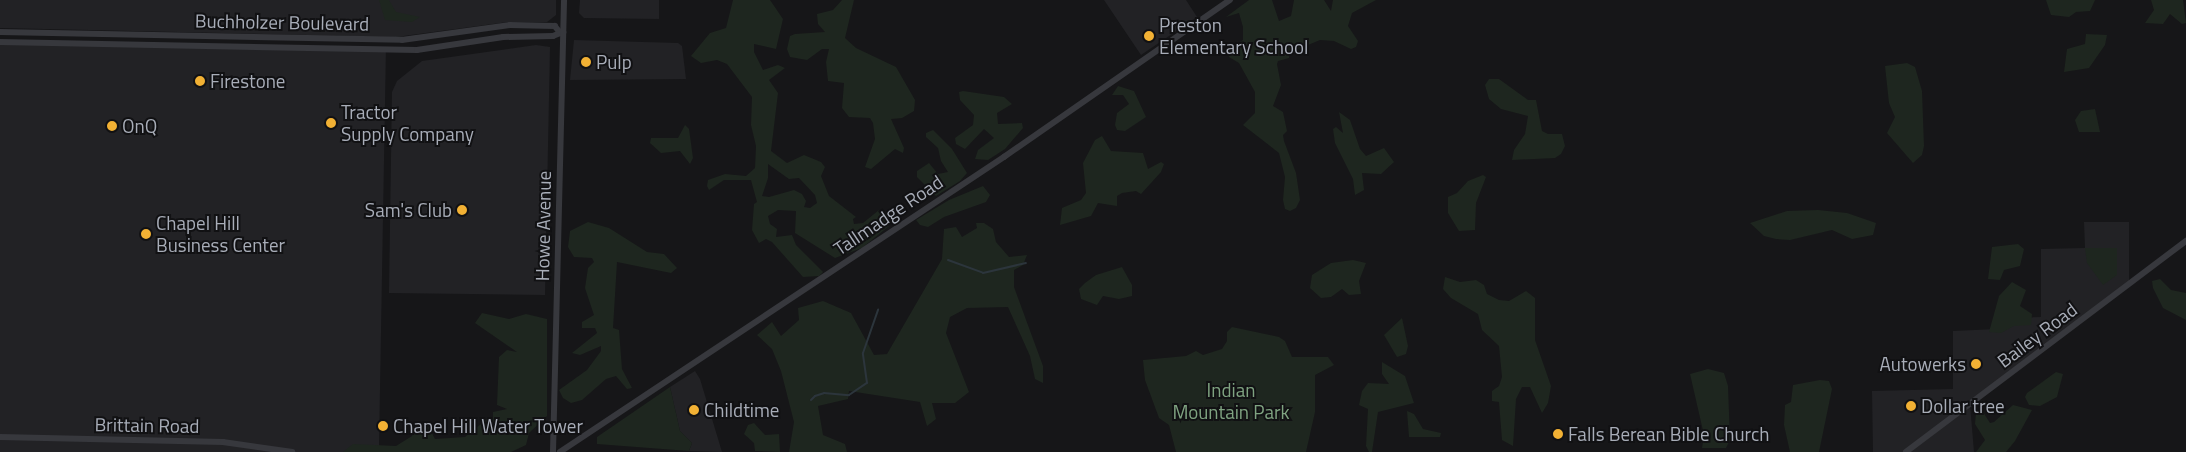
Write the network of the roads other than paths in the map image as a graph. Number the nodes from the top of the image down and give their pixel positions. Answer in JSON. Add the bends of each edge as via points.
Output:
{"nodes":[{"id":1,"x":564,"y":0,"type":"edge"},
{"id":2,"x":1230,"y":0,"type":"edge"},
{"id":3,"x":561,"y":31,"type":"junction"},
{"id":4,"x":0,"y":32,"type":"edge"},
{"id":5,"x":0,"y":42,"type":"edge"},
{"id":6,"x":2186,"y":241,"type":"edge"},
{"id":7,"x":0,"y":437,"type":"edge"},
{"id":8,"x":292,"y":452,"type":"edge"},
{"id":9,"x":553,"y":452,"type":"edge"},
{"id":10,"x":560,"y":452,"type":"edge"},
{"id":11,"x":1906,"y":452,"type":"edge"}],
"edges":[{"from":1,"to":3,"type":"street","name":"Howe Avenue"},
{"from":2,"to":10,"type":"street","name":"Tallmadge Road","via":[[1004,157]]},
{"from":3,"to":4,"type":"street","name":"Buchholzer Boulevard","via":[[554,26],[510,25],[402,40]]},
{"from":3,"to":5,"type":"street","name":"Buchholzer Boulevard","via":[[553,36],[503,37],[416,50]]},
{"from":3,"to":9,"type":"street","name":"Howe Avenue"},
{"from":6,"to":11,"type":"street","name":"Bailey Road"},
{"from":7,"to":8,"type":"street","name":"Brittain Road","via":[[223,442]]}]}
